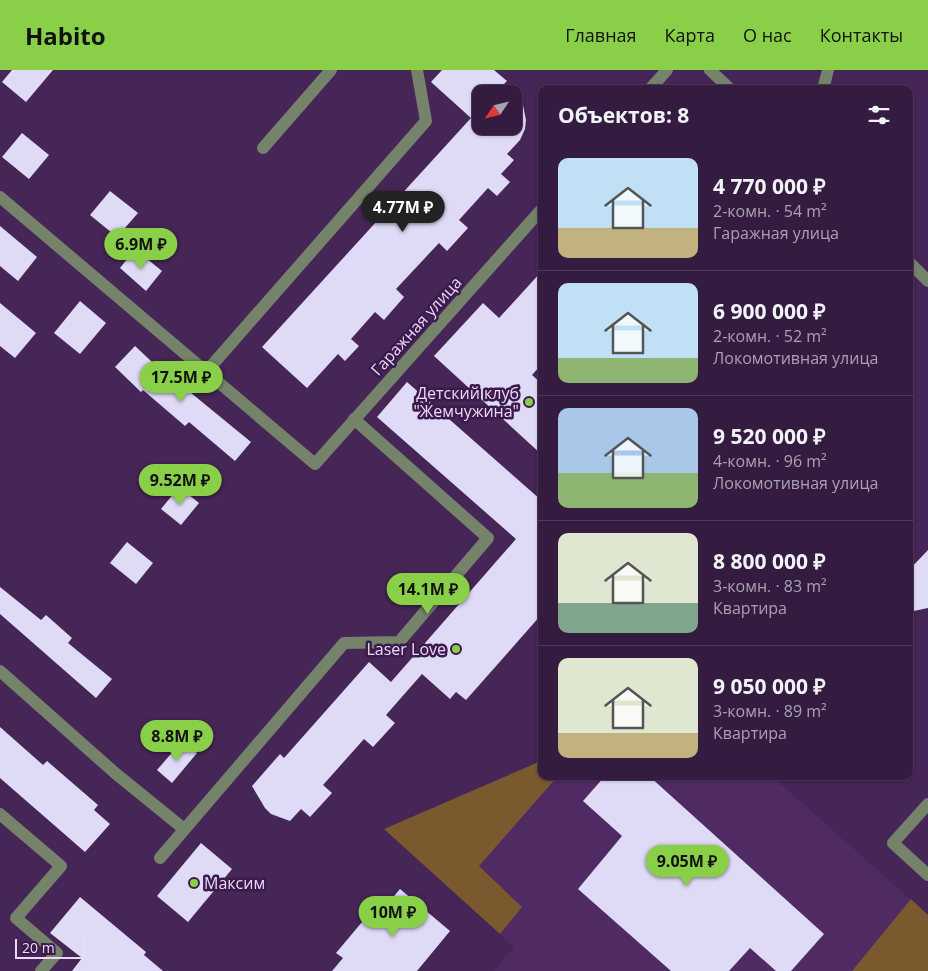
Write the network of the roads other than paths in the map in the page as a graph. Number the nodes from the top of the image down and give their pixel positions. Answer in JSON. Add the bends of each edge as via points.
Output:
{"nodes":[{"id":1,"x":331,"y":70,"type":"edge"},
{"id":2,"x":417,"y":70,"type":"edge"},
{"id":3,"x":666,"y":70,"type":"edge"},
{"id":4,"x":710,"y":70,"type":"edge"},
{"id":5,"x":828,"y":70,"type":"edge"},
{"id":6,"x":653,"y":85,"type":"edge"},
{"id":7,"x":726,"y":85,"type":"edge"},
{"id":8,"x":824,"y":85,"type":"edge"},
{"id":9,"x":263,"y":148,"type":"dead end"},
{"id":10,"x":0,"y":197,"type":"edge"},
{"id":11,"x":538,"y":213,"type":"edge"},
{"id":12,"x":913,"y":266,"type":"edge"},
{"id":13,"x":928,"y":281,"type":"edge"},
{"id":14,"x":206,"y":372,"type":"junction"},
{"id":15,"x":354,"y":420,"type":"junction"},
{"id":16,"x":0,"y":672,"type":"edge"},
{"id":17,"x":928,"y":804,"type":"edge"},
{"id":18,"x":0,"y":814,"type":"edge"},
{"id":19,"x":184,"y":829,"type":"junction"},
{"id":20,"x":160,"y":858,"type":"dead end"},
{"id":21,"x":928,"y":875,"type":"edge"},
{"id":22,"x":41,"y":971,"type":"edge"}],
"edges":[{"from":1,"to":9,"type":"street"},
{"from":2,"to":14,"type":"street","via":[[426,122]]},
{"from":3,"to":6,"type":"street"},
{"from":4,"to":7,"type":"street"},
{"from":5,"to":8,"type":"street"},
{"from":10,"to":14,"type":"street"},
{"from":11,"to":15,"type":"street","name":"Гаражная улица"},
{"from":12,"to":13,"type":"street"},
{"from":14,"to":15,"type":"street","name":"Гаражная улица","via":[[315,464]]},
{"from":15,"to":19,"type":"street","via":[[488,538],[399,642],[344,643]]},
{"from":16,"to":19,"type":"street"},
{"from":17,"to":21,"type":"street","via":[[893,843]]},
{"from":18,"to":22,"type":"street","via":[[61,866],[16,918],[56,953]]},
{"from":19,"to":20,"type":"street"}]}
